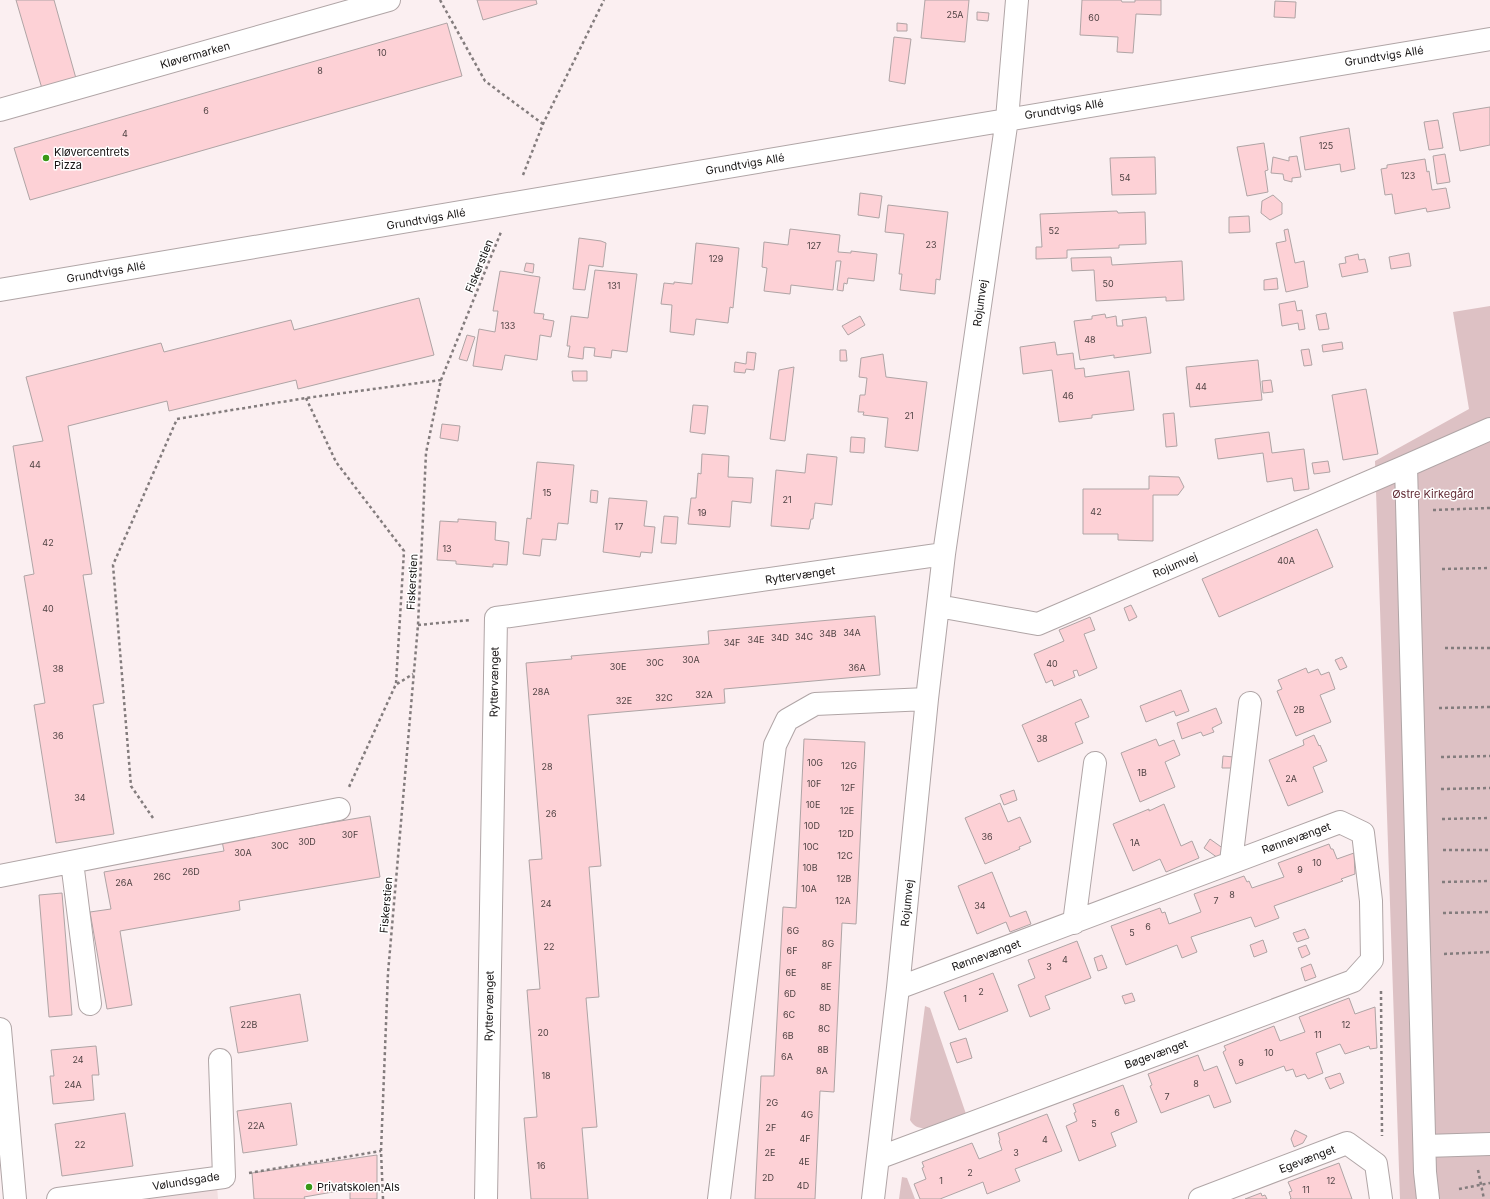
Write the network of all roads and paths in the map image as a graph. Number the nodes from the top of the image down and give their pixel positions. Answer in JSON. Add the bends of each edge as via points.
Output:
{"nodes":[{"id":1,"x":389,"y":0,"type":"edge"},
{"id":2,"x":440,"y":0,"type":"edge"},
{"id":3,"x":604,"y":0,"type":"edge"},
{"id":4,"x":1017,"y":0,"type":"edge"},
{"id":5,"x":1490,"y":39,"type":"edge"},
{"id":6,"x":0,"y":110,"type":"edge"},
{"id":7,"x":1007,"y":119,"type":"junction"},
{"id":8,"x":543,"y":124,"type":"junction"},
{"id":9,"x":512,"y":204,"type":"junction"},
{"id":10,"x":0,"y":290,"type":"edge"},
{"id":11,"x":441,"y":380,"type":"junction"},
{"id":12,"x":306,"y":398,"type":"junction"},
{"id":13,"x":1490,"y":429,"type":"edge"},
{"id":14,"x":1406,"y":466,"type":"junction"},
{"id":15,"x":1490,"y":508,"type":"edge"},
{"id":16,"x":1408,"y":510,"type":"junction"},
{"id":17,"x":944,"y":554,"type":"junction"},
{"id":18,"x":1490,"y":568,"type":"edge"},
{"id":19,"x":1442,"y":569,"type":"dead end"},
{"id":20,"x":938,"y":606,"type":"junction"},
{"id":21,"x":496,"y":618,"type":"junction"},
{"id":22,"x":418,"y":624,"type":"junction"},
{"id":23,"x":1445,"y":648,"type":"dead end"},
{"id":24,"x":1490,"y":648,"type":"edge"},
{"id":25,"x":413,"y":674,"type":"junction"},
{"id":26,"x":396,"y":684,"type":"junction"},
{"id":27,"x":927,"y":699,"type":"junction"},
{"id":28,"x":1250,"y":703,"type":"dead end"},
{"id":29,"x":1490,"y":707,"type":"edge"},
{"id":30,"x":1413,"y":708,"type":"junction"},
{"id":31,"x":1490,"y":756,"type":"edge"},
{"id":32,"x":1437,"y":757,"type":"dead end"},
{"id":33,"x":1095,"y":763,"type":"dead end"},
{"id":34,"x":1490,"y":788,"type":"edge"},
{"id":35,"x":1438,"y":789,"type":"dead end"},
{"id":36,"x":339,"y":809,"type":"joint"},
{"id":37,"x":1490,"y":818,"type":"edge"},
{"id":38,"x":1416,"y":821,"type":"junction"},
{"id":39,"x":170,"y":842,"type":"junction"},
{"id":40,"x":1440,"y":850,"type":"dead end"},
{"id":41,"x":1490,"y":850,"type":"edge"},
{"id":42,"x":72,"y":862,"type":"junction"},
{"id":43,"x":1231,"y":862,"type":"junction"},
{"id":44,"x":0,"y":876,"type":"edge"},
{"id":45,"x":1490,"y":881,"type":"edge"},
{"id":46,"x":1442,"y":890,"type":"dead end"},
{"id":47,"x":1442,"y":905,"type":"dead end"},
{"id":48,"x":1490,"y":912,"type":"edge"},
{"id":49,"x":1074,"y":923,"type":"junction"},
{"id":50,"x":1490,"y":952,"type":"edge"},
{"id":51,"x":1420,"y":956,"type":"junction"},
{"id":52,"x":1372,"y":960,"type":"junction"},
{"id":53,"x":898,"y":988,"type":"junction"},
{"id":54,"x":90,"y":1004,"type":"dead end"},
{"id":55,"x":0,"y":1030,"type":"edge"},
{"id":56,"x":220,"y":1060,"type":"dead end"},
{"id":57,"x":3,"y":1099,"type":"edge"},
{"id":58,"x":1490,"y":1144,"type":"edge"},
{"id":59,"x":1425,"y":1146,"type":"junction"},
{"id":60,"x":381,"y":1151,"type":"junction"},
{"id":61,"x":878,"y":1158,"type":"junction"},
{"id":62,"x":1376,"y":1164,"type":"junction"},
{"id":63,"x":1477,"y":1165,"type":"dead end"},
{"id":64,"x":224,"y":1177,"type":"junction"},
{"id":65,"x":1490,"y":1183,"type":"edge"},
{"id":66,"x":1481,"y":1184,"type":"junction"},
{"id":67,"x":1459,"y":1189,"type":"dead end"},
{"id":68,"x":15,"y":1199,"type":"edge"},
{"id":69,"x":58,"y":1199,"type":"edge"},
{"id":70,"x":383,"y":1199,"type":"edge"},
{"id":71,"x":486,"y":1199,"type":"edge"},
{"id":72,"x":719,"y":1199,"type":"edge"},
{"id":73,"x":873,"y":1199,"type":"edge"},
{"id":74,"x":1200,"y":1199,"type":"edge"},
{"id":75,"x":1381,"y":1199,"type":"edge"},
{"id":76,"x":1428,"y":1199,"type":"edge"},
{"id":77,"x":1484,"y":1199,"type":"edge"}],
"edges":[{"from":1,"to":6,"type":"street","name":"Kløvermarken"},
{"from":2,"to":8,"type":"path","via":[[485,81]]},
{"from":3,"to":8,"type":"path","name":"Fiskerstien"},
{"from":4,"to":7,"type":"street","name":"Rojumvej"},
{"from":5,"to":7,"type":"street","name":"Grundtvigs Allé"},
{"from":7,"to":9,"type":"street","name":"Grundtvigs Allé"},
{"from":7,"to":17,"type":"street","name":"Rojumvej"},
{"from":8,"to":9,"type":"path","name":"Fiskerstien"},
{"from":9,"to":10,"type":"street","name":"Grundtvigs Allé"},
{"from":9,"to":11,"type":"path","name":"Fiskerstien"},
{"from":11,"to":12,"type":"path"},
{"from":11,"to":22,"type":"path","name":"Fiskerstien","via":[[426,453]]},
{"from":12,"to":26,"type":"path","via":[[336,462],[404,551]]},
{"from":12,"to":39,"type":"path","via":[[178,419],[113,565],[131,786]]},
{"from":13,"to":14,"type":"street","name":"Rojumvej"},
{"from":14,"to":16,"type":"street"},
{"from":14,"to":20,"type":"street","name":"Rojumvej","via":[[1038,624]]},
{"from":15,"to":16,"type":"path"},
{"from":16,"to":30,"type":"street"},
{"from":17,"to":20,"type":"street","name":"Rojumvej"},
{"from":17,"to":21,"type":"street","name":"Ryttervænget"},
{"from":18,"to":19,"type":"path"},
{"from":20,"to":27,"type":"street","name":"Rojumvej"},
{"from":21,"to":22,"type":"path"},
{"from":21,"to":71,"type":"street","name":"Ryttervænget"},
{"from":22,"to":25,"type":"path","name":"Fiskerstien"},
{"from":23,"to":24,"type":"path"},
{"from":25,"to":26,"type":"path"},
{"from":25,"to":60,"type":"path","name":"Fiskerstien","via":[[388,973]]},
{"from":26,"to":36,"type":"path"},
{"from":27,"to":53,"type":"street","name":"Rojumvej"},
{"from":27,"to":72,"type":"street","via":[[815,704],[787,720],[775,745]]},
{"from":28,"to":43,"type":"street"},
{"from":29,"to":30,"type":"path"},
{"from":30,"to":38,"type":"street"},
{"from":31,"to":32,"type":"path"},
{"from":33,"to":49,"type":"street"},
{"from":34,"to":35,"type":"path"},
{"from":36,"to":39,"type":"street"},
{"from":37,"to":38,"type":"path"},
{"from":38,"to":51,"type":"street"},
{"from":39,"to":42,"type":"street"},
{"from":40,"to":41,"type":"path"},
{"from":42,"to":44,"type":"street"},
{"from":42,"to":54,"type":"street"},
{"from":43,"to":49,"type":"street","name":"Rønnevænget"},
{"from":43,"to":52,"type":"street","name":"Rønnevænget","via":[[1340,822],[1363,833],[1370,901]]},
{"from":45,"to":46,"type":"path","via":[[1442,882]]},
{"from":47,"to":48,"type":"path","via":[[1443,913]]},
{"from":49,"to":53,"type":"street","name":"Rønnevænget"},
{"from":50,"to":51,"type":"path"},
{"from":51,"to":59,"type":"street"},
{"from":52,"to":61,"type":"street","name":"Bøgevænget","via":[[1353,981]]},
{"from":52,"to":62,"type":"path","via":[[1381,989],[1383,1135]]},
{"from":53,"to":61,"type":"street","name":"Rojumvej"},
{"from":55,"to":57,"type":"street"},
{"from":56,"to":64,"type":"street","name":"Vølundsgade"},
{"from":57,"to":68,"type":"street"},
{"from":58,"to":59,"type":"street"},
{"from":59,"to":76,"type":"street"},
{"from":60,"to":64,"type":"path"},
{"from":60,"to":70,"type":"path","name":"Fiskerstien"},
{"from":61,"to":73,"type":"street","name":"Rojumvej"},
{"from":62,"to":74,"type":"street","name":"Egevænget","via":[[1347,1144]]},
{"from":62,"to":75,"type":"street"},
{"from":63,"to":66,"type":"path"},
{"from":64,"to":69,"type":"street","name":"Vølundsgade"},
{"from":65,"to":66,"type":"path"},
{"from":66,"to":67,"type":"path"},
{"from":66,"to":77,"type":"path"}]}
